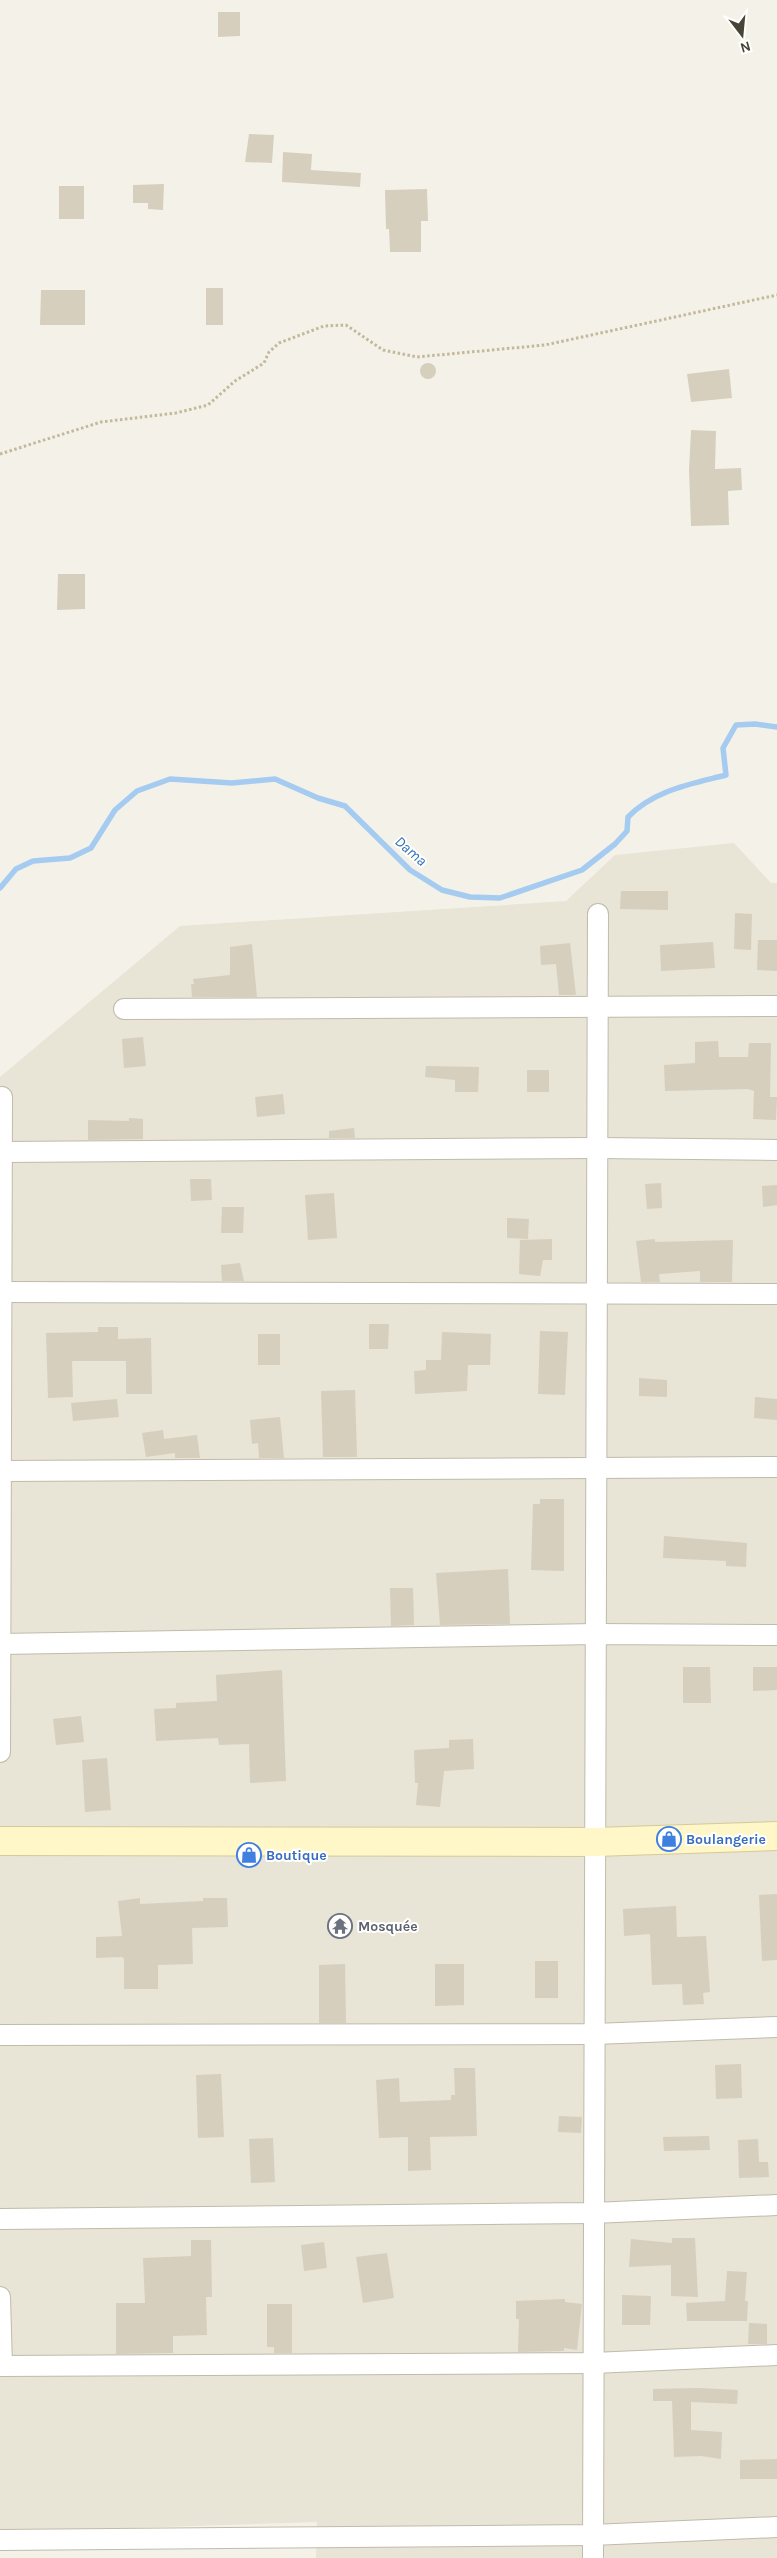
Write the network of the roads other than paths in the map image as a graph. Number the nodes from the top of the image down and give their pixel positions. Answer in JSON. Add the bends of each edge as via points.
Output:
{"nodes":[{"id":1,"x":598,"y":914,"type":"dead end"},
{"id":2,"x":777,"y":1006,"type":"edge"},
{"id":3,"x":598,"y":1007,"type":"junction"},
{"id":4,"x":124,"y":1009,"type":"dead end"},
{"id":5,"x":2,"y":1096,"type":"dead end"},
{"id":6,"x":597,"y":1148,"type":"junction"},
{"id":7,"x":777,"y":1150,"type":"edge"},
{"id":8,"x":2,"y":1152,"type":"junction"},
{"id":9,"x":2,"y":1292,"type":"junction"},
{"id":10,"x":597,"y":1293,"type":"junction"},
{"id":11,"x":777,"y":1294,"type":"edge"},
{"id":12,"x":777,"y":1467,"type":"edge"},
{"id":13,"x":596,"y":1468,"type":"junction"},
{"id":14,"x":1,"y":1471,"type":"edge"},
{"id":15,"x":596,"y":1634,"type":"junction"},
{"id":16,"x":777,"y":1635,"type":"edge"},
{"id":17,"x":0,"y":1644,"type":"edge"},
{"id":18,"x":0,"y":1752,"type":"edge"},
{"id":19,"x":777,"y":1836,"type":"edge"},
{"id":20,"x":0,"y":1840,"type":"edge"},
{"id":21,"x":595,"y":1842,"type":"junction"},
{"id":22,"x":777,"y":2027,"type":"edge"},
{"id":23,"x":594,"y":2034,"type":"junction"},
{"id":24,"x":0,"y":2035,"type":"edge"},
{"id":25,"x":777,"y":2205,"type":"edge"},
{"id":26,"x":593,"y":2213,"type":"junction"},
{"id":27,"x":0,"y":2219,"type":"edge"},
{"id":28,"x":0,"y":2297,"type":"edge"},
{"id":29,"x":777,"y":2355,"type":"edge"},
{"id":30,"x":593,"y":2363,"type":"junction"},
{"id":31,"x":1,"y":2366,"type":"edge"},
{"id":32,"x":777,"y":2527,"type":"edge"},
{"id":33,"x":592,"y":2535,"type":"junction"},
{"id":34,"x":0,"y":2540,"type":"edge"},
{"id":35,"x":593,"y":2558,"type":"edge"}],
"edges":[{"from":1,"to":3,"type":"street"},
{"from":2,"to":3,"type":"street"},
{"from":3,"to":4,"type":"street"},
{"from":3,"to":6,"type":"street"},
{"from":5,"to":8,"type":"street"},
{"from":6,"to":7,"type":"street"},
{"from":6,"to":8,"type":"street"},
{"from":6,"to":10,"type":"street"},
{"from":8,"to":9,"type":"street"},
{"from":9,"to":10,"type":"street"},
{"from":9,"to":14,"type":"street"},
{"from":10,"to":11,"type":"street"},
{"from":10,"to":13,"type":"street"},
{"from":12,"to":13,"type":"street"},
{"from":13,"to":14,"type":"street"},
{"from":13,"to":15,"type":"street"},
{"from":14,"to":17,"type":"street"},
{"from":15,"to":16,"type":"street"},
{"from":15,"to":17,"type":"street"},
{"from":15,"to":21,"type":"street"},
{"from":17,"to":18,"type":"street"},
{"from":19,"to":21,"type":"street"},
{"from":20,"to":21,"type":"street"},
{"from":21,"to":23,"type":"street"},
{"from":22,"to":23,"type":"street"},
{"from":23,"to":24,"type":"street"},
{"from":23,"to":26,"type":"street"},
{"from":25,"to":26,"type":"street"},
{"from":26,"to":27,"type":"street"},
{"from":26,"to":30,"type":"street"},
{"from":28,"to":31,"type":"street"},
{"from":29,"to":30,"type":"street"},
{"from":30,"to":31,"type":"street"},
{"from":30,"to":33,"type":"street"},
{"from":32,"to":33,"type":"street"},
{"from":33,"to":34,"type":"street"},
{"from":33,"to":35,"type":"street"}]}
